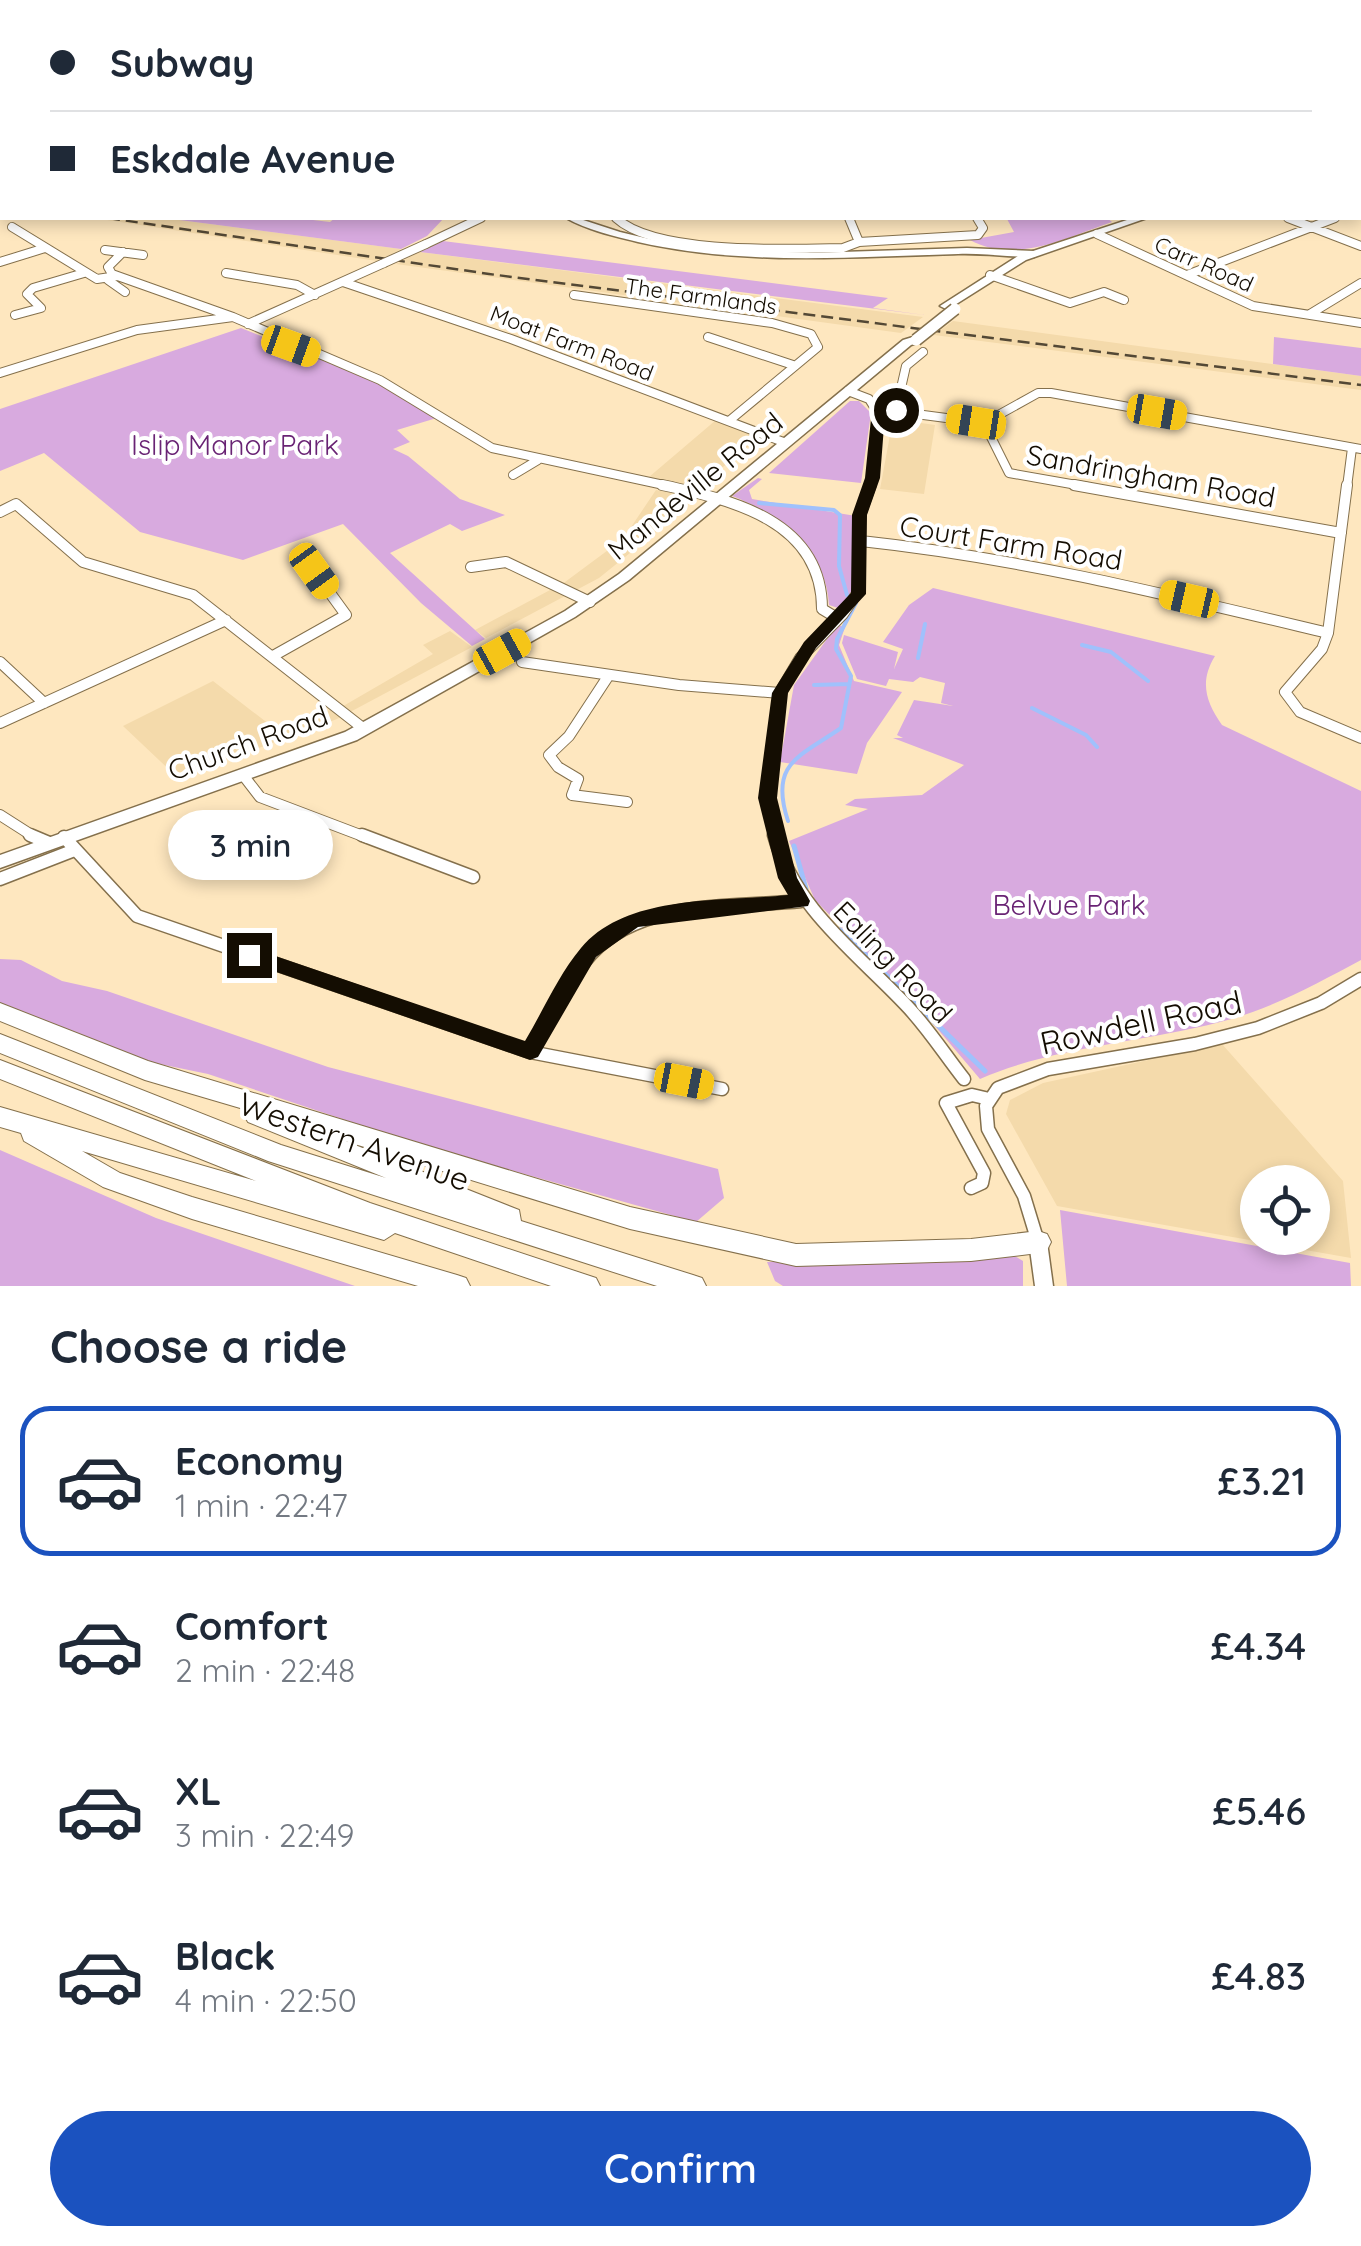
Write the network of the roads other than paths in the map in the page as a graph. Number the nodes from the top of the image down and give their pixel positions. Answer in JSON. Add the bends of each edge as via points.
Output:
{"nodes":[{"id":1,"x":477,"y":220,"type":"edge"},
{"id":2,"x":576,"y":220,"type":"edge"},
{"id":3,"x":618,"y":220,"type":"edge"},
{"id":4,"x":850,"y":220,"type":"edge"},
{"id":5,"x":978,"y":220,"type":"edge"},
{"id":6,"x":1136,"y":220,"type":"edge"},
{"id":7,"x":1293,"y":220,"type":"edge"},
{"id":8,"x":1330,"y":220,"type":"edge"},
{"id":9,"x":12,"y":227,"type":"dead end"},
{"id":10,"x":1311,"y":227,"type":"junction"},
{"id":11,"x":1097,"y":234,"type":"junction"},
{"id":12,"x":859,"y":242,"type":"junction"},
{"id":13,"x":1361,"y":246,"type":"edge"},
{"id":14,"x":45,"y":248,"type":"junction"},
{"id":15,"x":105,"y":250,"type":"dead end"},
{"id":16,"x":123,"y":252,"type":"junction"},
{"id":17,"x":144,"y":255,"type":"dead end"},
{"id":18,"x":0,"y":262,"type":"edge"},
{"id":19,"x":1010,"y":263,"type":"junction"},
{"id":20,"x":84,"y":272,"type":"junction"},
{"id":21,"x":226,"y":273,"type":"dead end"},
{"id":22,"x":1186,"y":275,"type":"junction"},
{"id":23,"x":118,"y":276,"type":"junction"},
{"id":24,"x":108,"y":280,"type":"junction"},
{"id":25,"x":343,"y":282,"type":"junction"},
{"id":26,"x":1361,"y":284,"type":"edge"},
{"id":27,"x":125,"y":292,"type":"dead end"},
{"id":28,"x":315,"y":294,"type":"junction"},
{"id":29,"x":574,"y":295,"type":"dead end"},
{"id":30,"x":1124,"y":300,"type":"dead end"},
{"id":31,"x":1310,"y":314,"type":"junction"},
{"id":32,"x":15,"y":315,"type":"dead end"},
{"id":33,"x":232,"y":318,"type":"junction"},
{"id":34,"x":1361,"y":323,"type":"edge"},
{"id":35,"x":248,"y":324,"type":"junction"},
{"id":36,"x":708,"y":337,"type":"dead end"},
{"id":37,"x":913,"y":343,"type":"junction"},
{"id":38,"x":793,"y":366,"type":"junction"},
{"id":39,"x":0,"y":373,"type":"edge"},
{"id":40,"x":848,"y":391,"type":"junction"},
{"id":41,"x":878,"y":409,"type":"junction"},
{"id":42,"x":896,"y":410,"type":"junction"},
{"id":43,"x":729,"y":421,"type":"junction"},
{"id":44,"x":984,"y":423,"type":"junction"},
{"id":45,"x":786,"y":442,"type":"junction"},
{"id":46,"x":1357,"y":449,"type":"edge"},
{"id":47,"x":538,"y":459,"type":"junction"},
{"id":48,"x":513,"y":474,"type":"dead end"},
{"id":49,"x":717,"y":498,"type":"junction"},
{"id":50,"x":0,"y":512,"type":"edge"},
{"id":51,"x":1341,"y":533,"type":"junction"},
{"id":52,"x":861,"y":542,"type":"junction"},
{"id":53,"x":470,"y":567,"type":"dead end"},
{"id":54,"x":314,"y":571,"type":"dead end"},
{"id":55,"x":590,"y":602,"type":"junction"},
{"id":56,"x":837,"y":618,"type":"junction"},
{"id":57,"x":226,"y":620,"type":"junction"},
{"id":58,"x":1328,"y":633,"type":"junction"},
{"id":59,"x":502,"y":652,"type":"joint"},
{"id":60,"x":273,"y":656,"type":"junction"},
{"id":61,"x":0,"y":662,"type":"edge"},
{"id":62,"x":522,"y":662,"type":"dead end"},
{"id":63,"x":610,"y":675,"type":"junction"},
{"id":64,"x":780,"y":693,"type":"junction"},
{"id":65,"x":44,"y":703,"type":"junction"},
{"id":66,"x":0,"y":724,"type":"edge"},
{"id":67,"x":364,"y":730,"type":"junction"},
{"id":68,"x":1361,"y":738,"type":"edge"},
{"id":69,"x":243,"y":775,"type":"junction"},
{"id":70,"x":627,"y":802,"type":"dead end"},
{"id":71,"x":0,"y":815,"type":"edge"},
{"id":72,"x":22,"y":832,"type":"junction"},
{"id":73,"x":62,"y":844,"type":"junction"},
{"id":74,"x":4,"y":861,"type":"edge"},
{"id":75,"x":473,"y":877,"type":"dead end"},
{"id":76,"x":0,"y":879,"type":"edge"},
{"id":77,"x":801,"y":901,"type":"junction"},
{"id":78,"x":1361,"y":980,"type":"edge"},
{"id":79,"x":0,"y":1012,"type":"edge"},
{"id":80,"x":0,"y":1043,"type":"edge"},
{"id":81,"x":530,"y":1052,"type":"junction"},
{"id":82,"x":0,"y":1069,"type":"edge"},
{"id":83,"x":143,"y":1069,"type":"junction"},
{"id":84,"x":964,"y":1080,"type":"dead end"},
{"id":85,"x":722,"y":1089,"type":"dead end"},
{"id":86,"x":989,"y":1099,"type":"junction"},
{"id":87,"x":3,"y":1118,"type":"edge"},
{"id":88,"x":971,"y":1188,"type":"dead end"},
{"id":89,"x":1038,"y":1242,"type":"junction"},
{"id":90,"x":500,"y":1260,"type":"junction"},
{"id":91,"x":636,"y":1269,"type":"junction"},
{"id":92,"x":457,"y":1286,"type":"edge"},
{"id":93,"x":587,"y":1286,"type":"edge"},
{"id":94,"x":693,"y":1286,"type":"edge"},
{"id":95,"x":1044,"y":1286,"type":"edge"}],
"edges":[{"from":1,"to":25,"type":"street","bridge":true},
{"from":2,"to":19,"type":"street","via":[[711,255],[977,251]]},
{"from":3,"to":12,"type":"street","via":[[630,231],[717,248],[822,250]]},
{"from":4,"to":12,"type":"street"},
{"from":5,"to":12,"type":"street","via":[[978,235]]},
{"from":6,"to":11,"type":"main road","name":"Mandeville Road"},
{"from":7,"to":10,"type":"street"},
{"from":8,"to":10,"type":"street"},
{"from":9,"to":14,"type":"street"},
{"from":10,"to":13,"type":"street"},
{"from":10,"to":22,"type":"street"},
{"from":11,"to":19,"type":"main road","name":"Mandeville Road"},
{"from":11,"to":22,"type":"street","name":"Carr Road"},
{"from":14,"to":18,"type":"street"},
{"from":14,"to":20,"type":"street"},
{"from":15,"to":16,"type":"street"},
{"from":16,"to":17,"type":"street"},
{"from":16,"to":23,"type":"street","via":[[108,267]]},
{"from":19,"to":30,"type":"street","via":[[1070,303],[1104,292]]},
{"from":19,"to":37,"type":"main road","name":"Mandeville Road","bridge":true},
{"from":20,"to":24,"type":"street"},
{"from":20,"to":32,"type":"street","via":[[33,288],[27,294],[41,308]]},
{"from":21,"to":28,"type":"street"},
{"from":22,"to":31,"type":"street","name":"Carr Road","via":[[1252,306]]},
{"from":23,"to":24,"type":"street"},
{"from":23,"to":33,"type":"street"},
{"from":24,"to":27,"type":"street"},
{"from":25,"to":28,"type":"street"},
{"from":25,"to":43,"type":"street","name":"Moat Farm Road"},
{"from":26,"to":31,"type":"street"},
{"from":28,"to":35,"type":"street"},
{"from":29,"to":38,"type":"street","name":"The Farmlands","via":[[810,334],[818,346]]},
{"from":31,"to":34,"type":"street","name":"Carr Road"},
{"from":33,"to":35,"type":"street"},
{"from":33,"to":39,"type":"street","via":[[136,330]]},
{"from":35,"to":47,"type":"street","via":[[380,380],[472,440]]},
{"from":36,"to":38,"type":"street"},
{"from":37,"to":40,"type":"main road","name":"Mandeville Road"},
{"from":37,"to":42,"type":"street"},
{"from":38,"to":43,"type":"street","name":"The Farmlands"},
{"from":40,"to":41,"type":"street"},
{"from":40,"to":45,"type":"main road","name":"Mandeville Road"},
{"from":41,"to":42,"type":"street"},
{"from":41,"to":52,"type":"street","name":"Ealing Road"},
{"from":42,"to":44,"type":"street"},
{"from":43,"to":45,"type":"street","name":"Moat Farm Road"},
{"from":44,"to":46,"type":"street","via":[[1051,392]]},
{"from":44,"to":51,"type":"street","name":"Sandringham Road","via":[[1010,473]]},
{"from":45,"to":49,"type":"main road","name":"Mandeville Road"},
{"from":46,"to":51,"type":"street"},
{"from":47,"to":48,"type":"street"},
{"from":47,"to":49,"type":"street"},
{"from":49,"to":55,"type":"main road","name":"Mandeville Road"},
{"from":49,"to":56,"type":"street","via":[[782,526],[822,581],[822,609]]},
{"from":50,"to":57,"type":"street","via":[[16,504],[83,562],[192,595]]},
{"from":51,"to":58,"type":"street"},
{"from":52,"to":56,"type":"street","name":"Ealing Road","via":[[858,594]]},
{"from":52,"to":58,"type":"street","name":"Court Farm Road","via":[[1096,577]]},
{"from":53,"to":55,"type":"street","via":[[506,562]]},
{"from":54,"to":60,"type":"street","via":[[346,615]]},
{"from":55,"to":59,"type":"main road","name":"Mandeville Road"},
{"from":56,"to":64,"type":"street","name":"Ealing Road","via":[[810,645]]},
{"from":57,"to":60,"type":"street"},
{"from":57,"to":65,"type":"street"},
{"from":58,"to":68,"type":"street","via":[[1285,692],[1288,702]]},
{"from":59,"to":67,"type":"main road","name":"Church Road"},
{"from":60,"to":67,"type":"street"},
{"from":61,"to":65,"type":"street"},
{"from":62,"to":63,"type":"street"},
{"from":63,"to":64,"type":"street"},
{"from":63,"to":70,"type":"street","via":[[549,755],[578,779],[572,795]]},
{"from":64,"to":77,"type":"street","name":"Ealing Road","via":[[768,798],[787,878]]},
{"from":65,"to":66,"type":"street"},
{"from":67,"to":69,"type":"main road","name":"Church Road"},
{"from":69,"to":73,"type":"main road","name":"Church Road"},
{"from":69,"to":75,"type":"street","via":[[260,798]]},
{"from":71,"to":72,"type":"street"},
{"from":72,"to":73,"type":"street"},
{"from":72,"to":74,"type":"street"},
{"from":73,"to":74,"type":"main road","name":"Church Road"},
{"from":73,"to":76,"type":"street"},
{"from":73,"to":81,"type":"street","via":[[136,916]]},
{"from":77,"to":81,"type":"street","via":[[632,922],[589,951]]},
{"from":77,"to":84,"type":"street","name":"Ealing Road","via":[[910,1009]]},
{"from":78,"to":86,"type":"street","name":"Rowdell Road","via":[[1258,1028],[1019,1077]]},
{"from":79,"to":83,"type":"highway"},
{"from":80,"to":91,"type":"highway","name":"Western Avenue","via":[[276,1154]]},
{"from":81,"to":85,"type":"street"},
{"from":82,"to":90,"type":"highway","name":"Western Avenue"},
{"from":83,"to":89,"type":"highway","via":[[630,1218],[796,1255]]},
{"from":83,"to":91,"type":"highway"},
{"from":86,"to":88,"type":"street","via":[[972,1095],[946,1103],[984,1173],[982,1183]]},
{"from":86,"to":89,"type":"street","via":[[988,1129],[1024,1196]]},
{"from":87,"to":90,"type":"highway"},
{"from":87,"to":92,"type":"highway","via":[[112,1180]]},
{"from":89,"to":95,"type":"street"},
{"from":90,"to":93,"type":"highway","name":"Western Avenue"},
{"from":91,"to":94,"type":"highway","name":"Western Avenue"}]}
